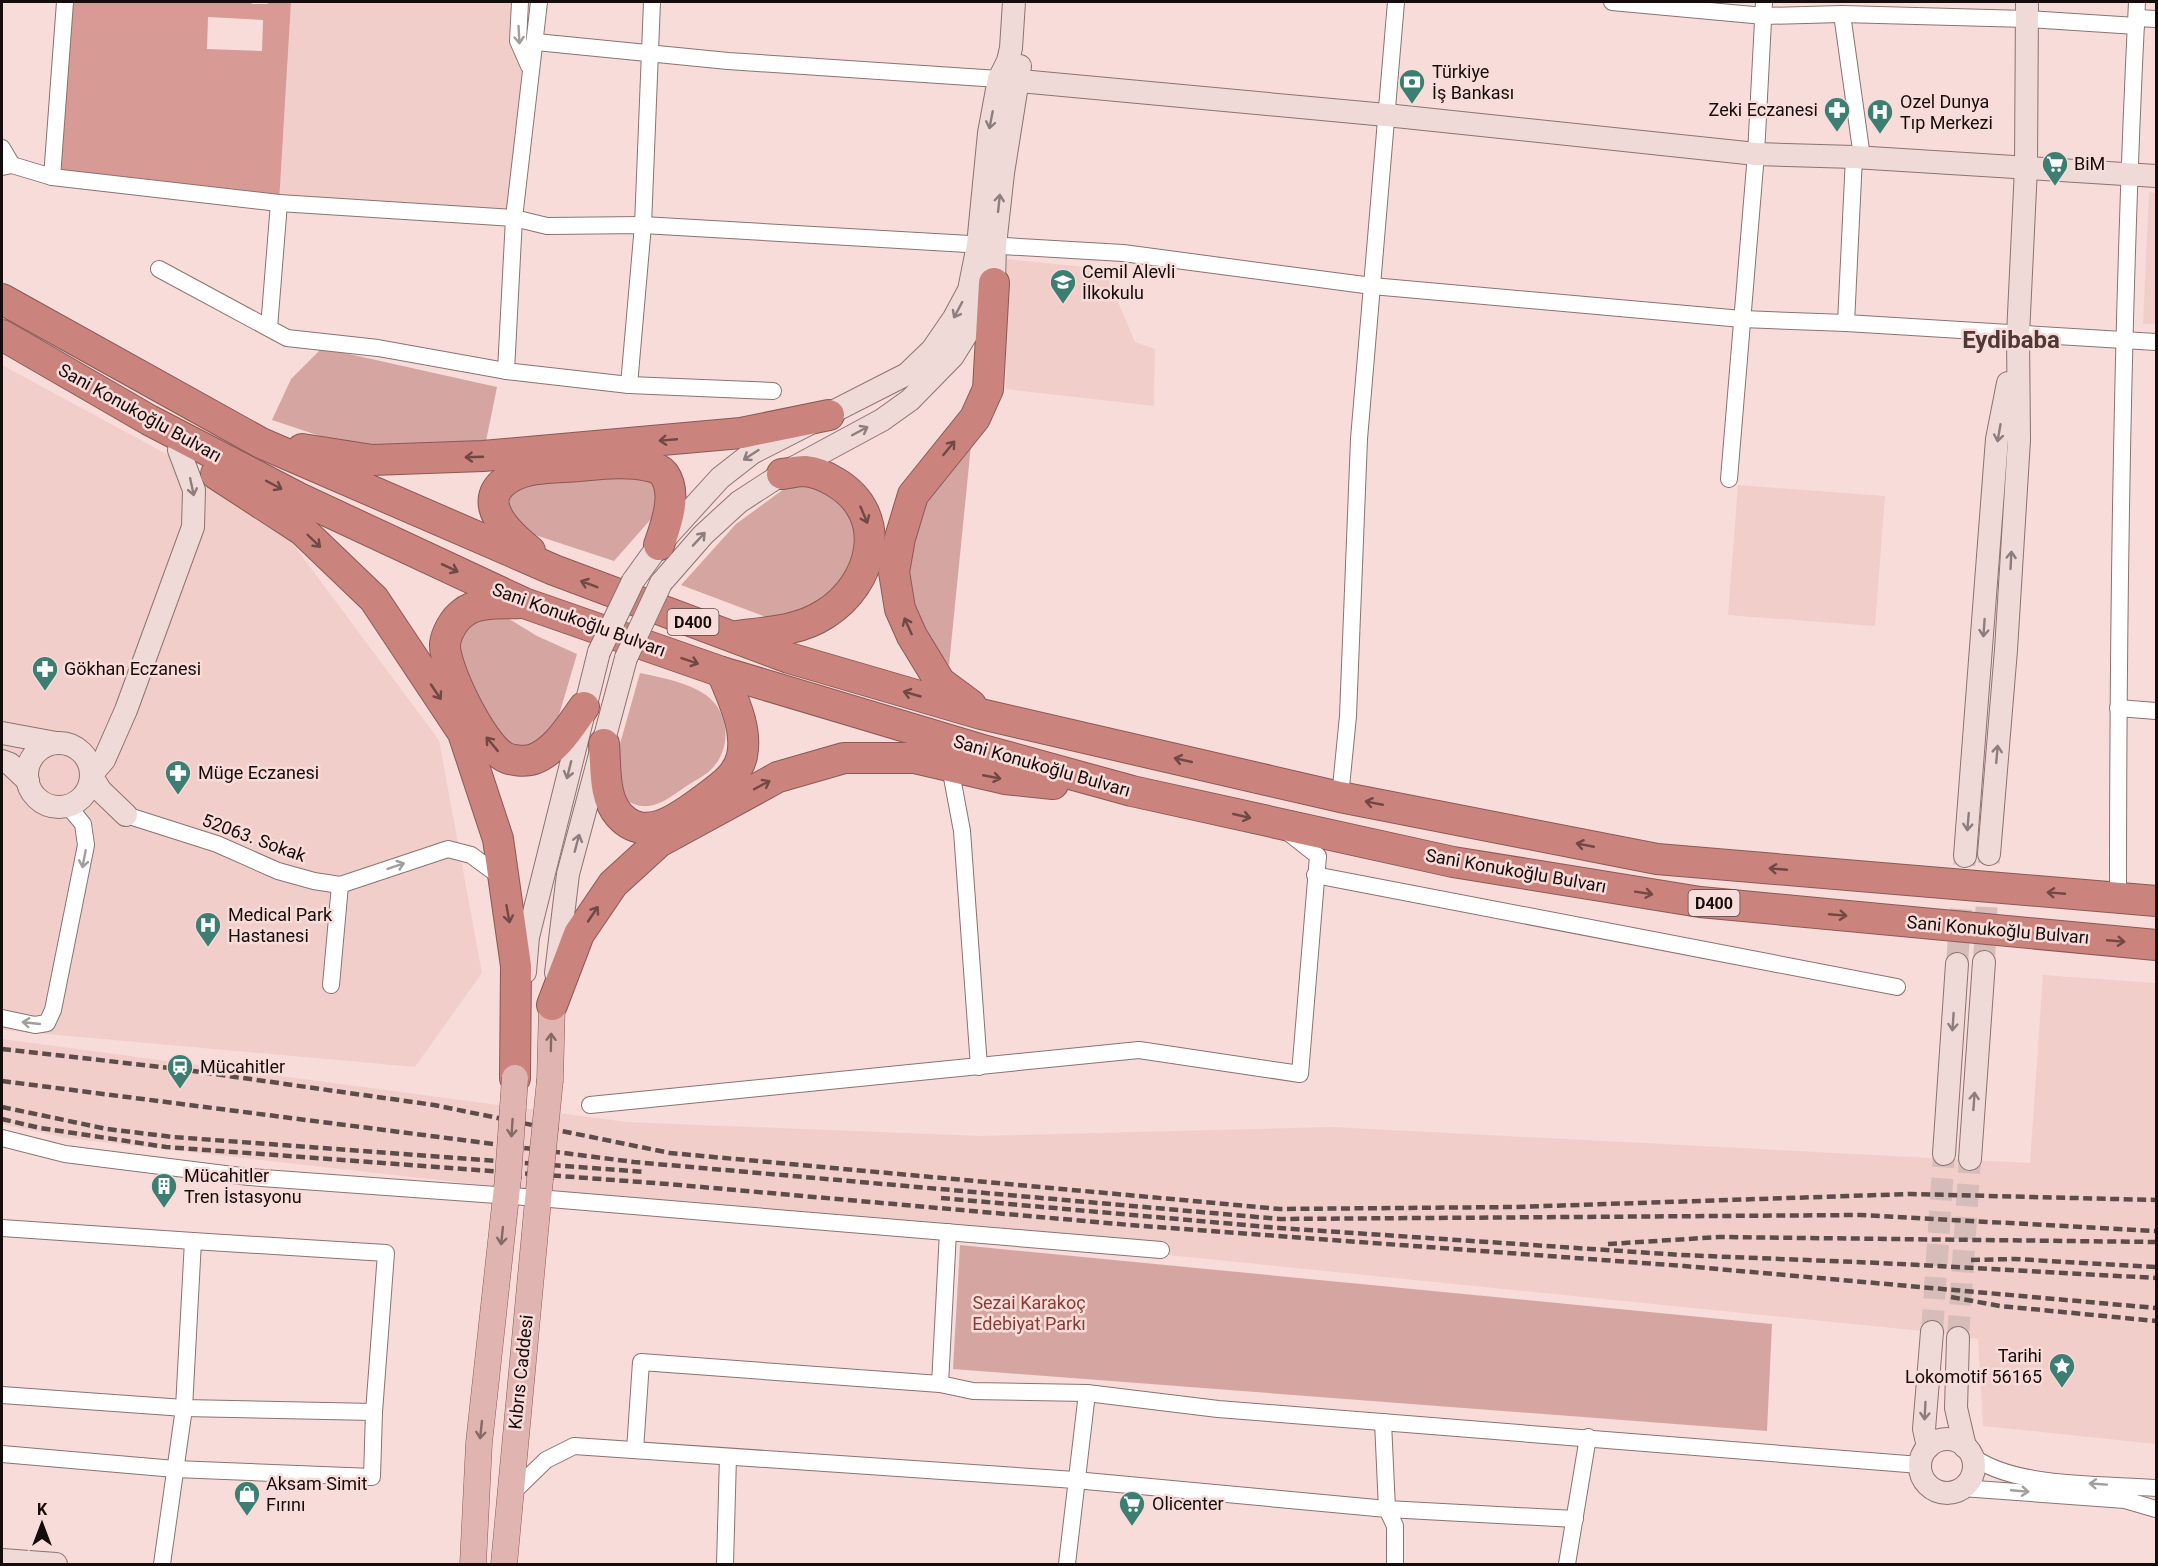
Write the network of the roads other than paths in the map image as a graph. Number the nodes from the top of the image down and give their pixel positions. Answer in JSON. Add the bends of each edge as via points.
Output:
{"nodes":[{"id":1,"x":65,"y":2,"type":"edge"},
{"id":2,"x":520,"y":2,"type":"edge"},
{"id":3,"x":539,"y":2,"type":"edge"},
{"id":4,"x":652,"y":2,"type":"edge"},
{"id":5,"x":1014,"y":2,"type":"edge"},
{"id":6,"x":1027,"y":2,"type":"edge"},
{"id":7,"x":1396,"y":2,"type":"edge"},
{"id":8,"x":1612,"y":2,"type":"edge"},
{"id":9,"x":1764,"y":9,"type":"edge"},
{"id":10,"x":2027,"y":10,"type":"edge"},
{"id":11,"x":1842,"y":15,"type":"junction"},
{"id":12,"x":2137,"y":15,"type":"edge"},
{"id":13,"x":2157,"y":20,"type":"edge"},
{"id":14,"x":536,"y":42,"type":"junction"},
{"id":15,"x":650,"y":53,"type":"junction"},
{"id":16,"x":529,"y":66,"type":"junction"},
{"id":17,"x":1009,"y":79,"type":"junction"},
{"id":18,"x":1386,"y":115,"type":"junction"},
{"id":19,"x":2,"y":148,"type":"edge"},
{"id":20,"x":1756,"y":154,"type":"junction"},
{"id":21,"x":1858,"y":157,"type":"junction"},
{"id":22,"x":7,"y":166,"type":"edge"},
{"id":23,"x":2026,"y":168,"type":"junction"},
{"id":24,"x":2128,"y":174,"type":"junction"},
{"id":25,"x":2157,"y":176,"type":"edge"},
{"id":26,"x":52,"y":177,"type":"junction"},
{"id":27,"x":279,"y":203,"type":"junction"},
{"id":28,"x":514,"y":218,"type":"junction"},
{"id":29,"x":643,"y":225,"type":"junction"},
{"id":30,"x":987,"y":245,"type":"junction"},
{"id":31,"x":159,"y":269,"type":"dead end"},
{"id":32,"x":994,"y":282,"type":"junction"},
{"id":33,"x":1372,"y":286,"type":"junction"},
{"id":34,"x":2,"y":299,"type":"edge"},
{"id":35,"x":1742,"y":319,"type":"junction"},
{"id":36,"x":1846,"y":323,"type":"junction"},
{"id":37,"x":269,"y":328,"type":"junction"},
{"id":38,"x":2018,"y":334,"type":"junction"},
{"id":39,"x":2,"y":335,"type":"edge"},
{"id":40,"x":2125,"y":340,"type":"junction"},
{"id":41,"x":2157,"y":342,"type":"edge"},
{"id":42,"x":506,"y":371,"type":"junction"},
{"id":43,"x":629,"y":385,"type":"junction"},
{"id":44,"x":773,"y":391,"type":"dead end"},
{"id":45,"x":829,"y":415,"type":"junction"},
{"id":46,"x":149,"y":420,"type":"junction"},
{"id":47,"x":261,"y":443,"type":"junction"},
{"id":48,"x":179,"y":450,"type":"junction"},
{"id":49,"x":782,"y":474,"type":"junction"},
{"id":50,"x":1729,"y":479,"type":"dead end"},
{"id":51,"x":659,"y":545,"type":"junction"},
{"id":52,"x":554,"y":570,"type":"junction"},
{"id":53,"x":524,"y":603,"type":"junction"},
{"id":54,"x":731,"y":636,"type":"junction"},
{"id":55,"x":722,"y":672,"type":"junction"},
{"id":56,"x":584,"y":707,"type":"junction"},
{"id":57,"x":2118,"y":708,"type":"junction"},
{"id":58,"x":126,"y":710,"type":"junction"},
{"id":59,"x":2157,"y":711,"type":"edge"},
{"id":60,"x":986,"y":716,"type":"junction"},
{"id":61,"x":2,"y":733,"type":"edge"},
{"id":62,"x":62,"y":744,"type":"junction"},
{"id":63,"x":604,"y":744,"type":"junction"},
{"id":64,"x":2,"y":761,"type":"edge"},
{"id":65,"x":950,"y":767,"type":"junction"},
{"id":66,"x":92,"y":775,"type":"junction"},
{"id":67,"x":28,"y":781,"type":"junction"},
{"id":68,"x":1132,"y":791,"type":"junction"},
{"id":69,"x":1340,"y":797,"type":"junction"},
{"id":70,"x":68,"y":806,"type":"junction"},
{"id":71,"x":126,"y":815,"type":"junction"},
{"id":72,"x":1277,"y":824,"type":"junction"},
{"id":73,"x":1989,"y":854,"type":"tunnel mouth"},
{"id":74,"x":1965,"y":856,"type":"tunnel mouth"},
{"id":75,"x":1315,"y":875,"type":"junction"},
{"id":76,"x":501,"y":877,"type":"junction"},
{"id":77,"x":340,"y":885,"type":"junction"},
{"id":78,"x":2118,"y":898,"type":"junction"},
{"id":79,"x":2157,"y":901,"type":"edge"},
{"id":80,"x":2157,"y":945,"type":"edge"},
{"id":81,"x":1984,"y":962,"type":"tunnel mouth"},
{"id":82,"x":1957,"y":964,"type":"tunnel mouth"},
{"id":83,"x":332,"y":985,"type":"dead end"},
{"id":84,"x":1897,"y":987,"type":"dead end"},
{"id":85,"x":552,"y":1005,"type":"junction"},
{"id":86,"x":2,"y":1018,"type":"edge"},
{"id":87,"x":979,"y":1067,"type":"junction"},
{"id":88,"x":515,"y":1078,"type":"junction"},
{"id":89,"x":590,"y":1105,"type":"dead end"},
{"id":90,"x":2,"y":1138,"type":"edge"},
{"id":91,"x":1944,"y":1154,"type":"tunnel mouth"},
{"id":92,"x":1970,"y":1159,"type":"tunnel mouth"},
{"id":93,"x":507,"y":1187,"type":"junction"},
{"id":94,"x":539,"y":1188,"type":"junction"},
{"id":95,"x":2,"y":1228,"type":"edge"},
{"id":96,"x":948,"y":1232,"type":"junction"},
{"id":97,"x":193,"y":1241,"type":"junction"},
{"id":98,"x":1161,"y":1250,"type":"dead end"},
{"id":99,"x":1932,"y":1332,"type":"tunnel mouth"},
{"id":100,"x":1958,"y":1338,"type":"tunnel mouth"},
{"id":101,"x":940,"y":1384,"type":"junction"},
{"id":102,"x":1087,"y":1393,"type":"junction"},
{"id":103,"x":2,"y":1395,"type":"edge"},
{"id":104,"x":184,"y":1408,"type":"junction"},
{"id":105,"x":374,"y":1412,"type":"junction"},
{"id":106,"x":1383,"y":1422,"type":"junction"},
{"id":107,"x":1588,"y":1437,"type":"junction"},
{"id":108,"x":634,"y":1450,"type":"junction"},
{"id":109,"x":1969,"y":1451,"type":"junction"},
{"id":110,"x":2,"y":1454,"type":"edge"},
{"id":111,"x":1924,"y":1456,"type":"junction"},
{"id":112,"x":728,"y":1457,"type":"junction"},
{"id":113,"x":175,"y":1469,"type":"junction"},
{"id":114,"x":1075,"y":1480,"type":"junction"},
{"id":115,"x":1962,"y":1488,"type":"junction"},
{"id":116,"x":2157,"y":1488,"type":"edge"},
{"id":117,"x":509,"y":1497,"type":"junction"},
{"id":118,"x":1387,"y":1509,"type":"junction"},
{"id":119,"x":2157,"y":1509,"type":"edge"},
{"id":120,"x":1575,"y":1519,"type":"junction"},
{"id":121,"x":474,"y":1524,"type":"junction"},
{"id":122,"x":505,"y":1531,"type":"junction"},
{"id":123,"x":2,"y":1560,"type":"edge"},
{"id":124,"x":56,"y":1564,"type":"edge"},
{"id":125,"x":162,"y":1564,"type":"edge"},
{"id":126,"x":457,"y":1564,"type":"edge"},
{"id":127,"x":473,"y":1564,"type":"edge"},
{"id":128,"x":504,"y":1564,"type":"edge"},
{"id":129,"x":514,"y":1564,"type":"edge"},
{"id":130,"x":725,"y":1564,"type":"edge"},
{"id":131,"x":1067,"y":1564,"type":"edge"},
{"id":132,"x":1395,"y":1564,"type":"edge"},
{"id":133,"x":1567,"y":1564,"type":"edge"}],
"edges":[{"from":1,"to":26,"type":"street"},
{"from":2,"to":16,"type":"street","one_way":true,"via":[[518,41]]},
{"from":3,"to":14,"type":"street"},
{"from":4,"to":15,"type":"street"},
{"from":5,"to":17,"type":"street"},
{"from":6,"to":17,"type":"street"},
{"from":7,"to":18,"type":"street"},
{"from":8,"to":9,"type":"street"},
{"from":9,"to":11,"type":"street"},
{"from":9,"to":20,"type":"street"},
{"from":10,"to":11,"type":"street"},
{"from":10,"to":12,"type":"street"},
{"from":10,"to":23,"type":"street"},
{"from":11,"to":21,"type":"street"},
{"from":12,"to":13,"type":"street"},
{"from":12,"to":24,"type":"street"},
{"from":14,"to":15,"type":"street"},
{"from":14,"to":16,"type":"street"},
{"from":15,"to":17,"type":"street"},
{"from":15,"to":29,"type":"street"},
{"from":16,"to":28,"type":"street"},
{"from":17,"to":18,"type":"street"},
{"from":17,"to":30,"type":"street","via":[[1003,173]]},
{"from":18,"to":20,"type":"street"},
{"from":18,"to":33,"type":"street"},
{"from":19,"to":22,"type":"street"},
{"from":20,"to":21,"type":"street"},
{"from":20,"to":35,"type":"street"},
{"from":21,"to":23,"type":"street"},
{"from":21,"to":36,"type":"street"},
{"from":22,"to":26,"type":"street"},
{"from":23,"to":24,"type":"street"},
{"from":23,"to":38,"type":"street"},
{"from":24,"to":25,"type":"street"},
{"from":24,"to":40,"type":"street"},
{"from":26,"to":27,"type":"street"},
{"from":27,"to":28,"type":"street"},
{"from":27,"to":37,"type":"street"},
{"from":28,"to":29,"type":"street","via":[[547,226]]},
{"from":28,"to":42,"type":"street"},
{"from":29,"to":30,"type":"street"},
{"from":29,"to":43,"type":"street"},
{"from":30,"to":32,"type":"street"},
{"from":30,"to":33,"type":"street","via":[[1123,253]]},
{"from":30,"to":45,"type":"street","one_way":true,"via":[[969,290],[932,350],[907,375]]},
{"from":31,"to":37,"type":"street"},
{"from":49,"to":32,"type":"street","one_way":true,"via":[[882,420],[910,400],[953,356]]},
{"from":60,"to":32,"type":"highway","one_way":true,"via":[[940,682],[900,609],[894,572],[913,495],[975,418],[988,389]]},
{"from":33,"to":35,"type":"street"},
{"from":33,"to":69,"type":"street","via":[[1359,439],[1348,716]]},
{"from":34,"to":47,"type":"highway","name":"Sani Konukoğlu Bulvarı","number":"D400"},
{"from":35,"to":36,"type":"street"},
{"from":35,"to":50,"type":"street"},
{"from":36,"to":38,"type":"street"},
{"from":37,"to":42,"type":"street","via":[[287,338],[378,348]]},
{"from":38,"to":40,"type":"street"},
{"from":73,"to":38,"type":"street","one_way":true,"via":[[2019,440]]},
{"from":38,"to":74,"type":"street","one_way":true,"via":[[1997,439]]},
{"from":39,"to":46,"type":"highway","name":"Sani Konukoğlu Bulvarı","number":"D400"},
{"from":40,"to":41,"type":"street"},
{"from":40,"to":57,"type":"street"},
{"from":42,"to":43,"type":"street"},
{"from":43,"to":44,"type":"street"},
{"from":45,"to":47,"type":"highway","one_way":true,"via":[[741,434],[483,456],[372,460]]},
{"from":45,"to":51,"type":"street","one_way":true,"via":[[752,453],[720,478]]},
{"from":46,"to":48,"type":"highway"},
{"from":46,"to":53,"type":"highway","name":"Sani Konukoğlu Bulvarı","number":"D400","one_way":true,"via":[[299,498]]},
{"from":47,"to":52,"type":"highway","name":"Sani Konukoğlu Bulvarı","number":"D400"},
{"from":48,"to":58,"type":"street","one_way":true,"via":[[194,490],[193,527]]},
{"from":48,"to":76,"type":"highway","one_way":true,"via":[[302,530],[374,599],[463,733],[498,839]]},
{"from":49,"to":54,"type":"highway","one_way":true,"via":[[806,471],[826,477],[854,496],[870,530],[862,574],[856,587],[825,615],[783,631]]},
{"from":63,"to":49,"type":"street","one_way":true,"bridge":true,"via":[[626,658],[661,583],[703,535],[739,502]]},
{"from":51,"to":52,"type":"highway","via":[[670,500],[664,474],[656,468],[613,463],[538,469],[509,478],[495,495],[501,525]]},
{"from":51,"to":56,"type":"street","bridge":true,"via":[[633,581],[599,652]]},
{"from":54,"to":52,"type":"highway","name":"Sani Konukoğlu Bulvarı","number":"D400","one_way":true},
{"from":53,"to":55,"type":"highway","name":"Sani Konukoğlu Bulvarı","number":"D400","one_way":true},
{"from":56,"to":53,"type":"highway","one_way":true,"via":[[560,741],[534,759],[517,761],[502,756],[478,729],[448,662],[445,644],[450,628],[463,613],[480,606]]},
{"from":60,"to":54,"type":"highway","name":"Sani Konukoğlu Bulvarı","number":"D400","one_way":true,"via":[[789,658]]},
{"from":55,"to":63,"type":"highway","via":[[742,726],[742,755],[728,781],[675,820],[644,828],[618,814],[608,789]]},
{"from":55,"to":68,"type":"highway","name":"Sani Konukoğlu Bulvarı","number":"D400"},
{"from":56,"to":88,"type":"street","one_way":true,"via":[[528,938]]},
{"from":57,"to":59,"type":"street"},
{"from":57,"to":78,"type":"street"},
{"from":58,"to":62,"type":"street","via":[[106,732],[90,742]]},
{"from":58,"to":66,"type":"street","via":[[104,760]]},
{"from":69,"to":60,"type":"highway","name":"Sani Konukoğlu Bulvarı","number":"D400","one_way":true},
{"from":61,"to":62,"type":"street"},
{"from":62,"to":66,"type":"street","via":[[84,755]]},
{"from":62,"to":67,"type":"street","via":[[46,746],[31,761]]},
{"from":85,"to":63,"type":"street","one_way":true,"via":[[568,874]]},
{"from":64,"to":67,"type":"street"},
{"from":65,"to":68,"type":"highway","one_way":true,"via":[[1005,779]]},
{"from":85,"to":65,"type":"highway","one_way":true,"via":[[579,934],[613,884],[659,842],[778,777],[844,758],[914,758]]},
{"from":65,"to":87,"type":"street","via":[[962,831]]},
{"from":66,"to":70,"type":"street","via":[[85,794]]},
{"from":66,"to":71,"type":"street","via":[[100,791]]},
{"from":67,"to":70,"type":"street","via":[[38,799],[47,805]]},
{"from":68,"to":72,"type":"highway","name":"Sani Konukoğlu Bulvarı","number":"D400","one_way":true},
{"from":78,"to":69,"type":"highway","name":"Sani Konukoğlu Bulvarı","number":"D400","one_way":true,"via":[[1657,859]]},
{"from":70,"to":71,"type":"street"},
{"from":70,"to":86,"type":"street","one_way":true,"via":[[84,824],[86,845],[53,1010],[46,1023],[35,1025]]},
{"from":71,"to":77,"type":"street","name":"52063. Sokak","via":[[216,844],[278,871]]},
{"from":72,"to":75,"type":"street","via":[[1318,856]]},
{"from":72,"to":80,"type":"highway","name":"Sani Konukoğlu Bulvarı","number":"D400","one_way":true,"via":[[1453,862],[1700,902]]},
{"from":75,"to":84,"type":"street"},
{"from":75,"to":87,"type":"street","via":[[1300,1074],[1139,1050]]},
{"from":77,"to":76,"type":"street","one_way":true,"via":[[448,849],[471,855]]},
{"from":76,"to":88,"type":"highway","one_way":true,"via":[[516,966]]},
{"from":77,"to":83,"type":"street"},
{"from":78,"to":79,"type":"highway","name":"Sani Konukoğlu Bulvarı","number":"D400"},
{"from":92,"to":81,"type":"street","one_way":true},
{"from":82,"to":91,"type":"street","one_way":true},
{"from":94,"to":85,"type":"main road","name":"Kıbrıs Caddesi","one_way":true,"bridge":true,"via":[[550,1080]]},
{"from":87,"to":89,"type":"street"},
{"from":88,"to":93,"type":"main road","one_way":true,"bridge":true},
{"from":90,"to":93,"type":"street","via":[[65,1154],[249,1177]]},
{"from":93,"to":94,"type":"street"},
{"from":93,"to":121,"type":"main road","one_way":true},
{"from":94,"to":96,"type":"street"},
{"from":94,"to":117,"type":"main road","name":"Kıbrıs Caddesi"},
{"from":95,"to":97,"type":"street"},
{"from":96,"to":98,"type":"street"},
{"from":96,"to":101,"type":"street"},
{"from":97,"to":104,"type":"street"},
{"from":97,"to":105,"type":"street","via":[[386,1253]]},
{"from":99,"to":111,"type":"street","one_way":true},
{"from":100,"to":109,"type":"street","via":[[1956,1408]]},
{"from":101,"to":102,"type":"street","via":[[973,1391]]},
{"from":101,"to":108,"type":"street","via":[[641,1362]]},
{"from":102,"to":106,"type":"street","via":[[1218,1409]]},
{"from":102,"to":114,"type":"street"},
{"from":103,"to":104,"type":"street"},
{"from":104,"to":105,"type":"street"},
{"from":104,"to":113,"type":"street"},
{"from":105,"to":113,"type":"street","via":[[372,1477]]},
{"from":106,"to":107,"type":"street"},
{"from":106,"to":118,"type":"street"},
{"from":107,"to":111,"type":"street"},
{"from":107,"to":120,"type":"street"},
{"from":108,"to":112,"type":"street"},
{"from":108,"to":117,"type":"street","via":[[574,1446],[546,1460]]},
{"from":109,"to":111,"type":"street","via":[[1944,1439]]},
{"from":109,"to":115,"type":"street","via":[[1972,1474]]},
{"from":116,"to":109,"type":"street","one_way":true,"via":[[2009,1474],[1985,1466]]},
{"from":110,"to":113,"type":"street"},
{"from":111,"to":115,"type":"street","via":[[1923,1479],[1936,1491],[1945,1493]]},
{"from":112,"to":114,"type":"street"},
{"from":112,"to":130,"type":"street"},
{"from":113,"to":125,"type":"street"},
{"from":114,"to":118,"type":"street"},
{"from":114,"to":131,"type":"street"},
{"from":115,"to":119,"type":"street","one_way":true,"via":[[2125,1500]]},
{"from":117,"to":122,"type":"main road","name":"Kıbrıs Caddesi"},
{"from":118,"to":120,"type":"street"},
{"from":118,"to":132,"type":"street","via":[[1395,1526]]},
{"from":120,"to":133,"type":"street"},
{"from":121,"to":126,"type":"main road","via":[[465,1554]]},
{"from":121,"to":127,"type":"main road"},
{"from":122,"to":128,"type":"main road","name":"Kıbrıs Caddesi"},
{"from":122,"to":129,"type":"main road"},
{"from":123,"to":124,"type":"street"}]}
